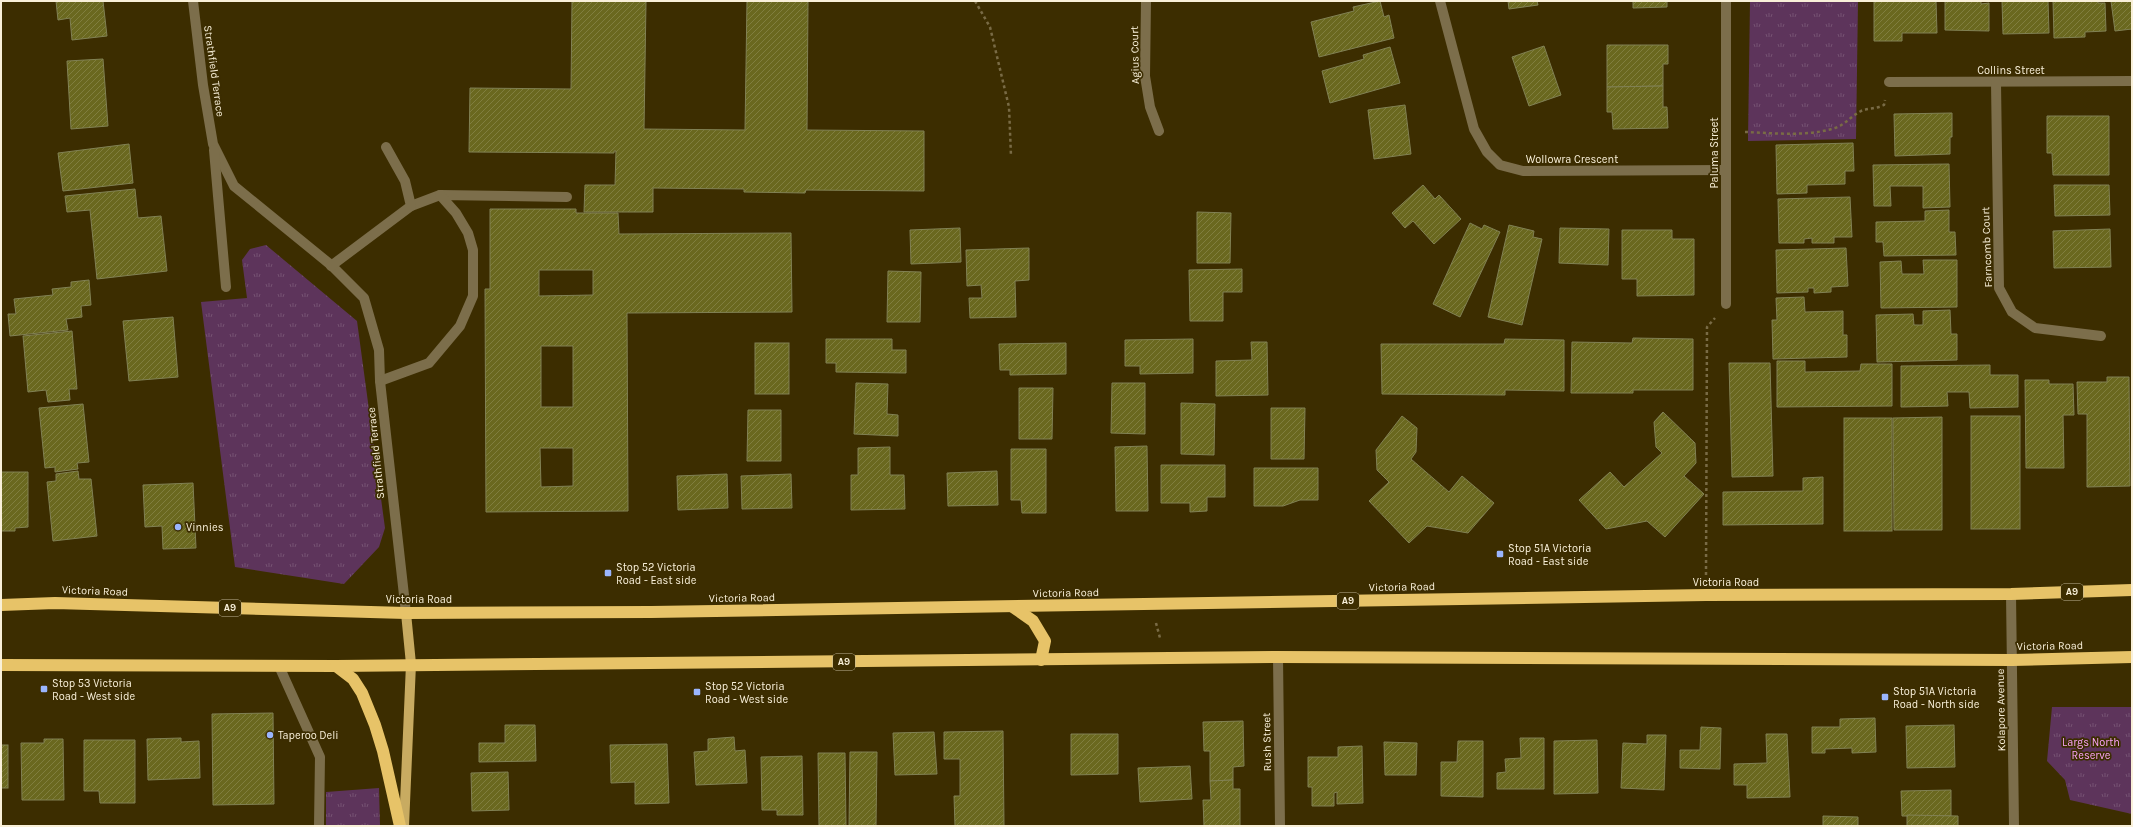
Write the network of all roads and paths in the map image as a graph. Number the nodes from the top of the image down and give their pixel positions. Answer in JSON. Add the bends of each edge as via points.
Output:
{"nodes":[{"id":1,"x":193,"y":1,"type":"edge"},
{"id":2,"x":975,"y":1,"type":"edge"},
{"id":3,"x":1146,"y":1,"type":"edge"},
{"id":4,"x":1440,"y":1,"type":"edge"},
{"id":5,"x":1726,"y":1,"type":"edge"},
{"id":6,"x":2132,"y":81,"type":"edge"},
{"id":7,"x":1889,"y":82,"type":"joint"},
{"id":8,"x":1996,"y":83,"type":"junction"},
{"id":9,"x":1159,"y":131,"type":"dead end"},
{"id":10,"x":1726,"y":132,"type":"junction"},
{"id":11,"x":213,"y":144,"type":"junction"},
{"id":12,"x":386,"y":147,"type":"dead end"},
{"id":13,"x":1011,"y":156,"type":"dead end"},
{"id":14,"x":1726,"y":170,"type":"junction"},
{"id":15,"x":440,"y":195,"type":"junction"},
{"id":16,"x":567,"y":197,"type":"dead end"},
{"id":17,"x":410,"y":206,"type":"junction"},
{"id":18,"x":331,"y":266,"type":"junction"},
{"id":19,"x":226,"y":287,"type":"dead end"},
{"id":20,"x":1726,"y":304,"type":"joint"},
{"id":21,"x":2101,"y":336,"type":"dead end"},
{"id":22,"x":380,"y":381,"type":"junction"},
{"id":23,"x":2132,"y":590,"type":"edge"},
{"id":24,"x":2011,"y":594,"type":"junction"},
{"id":25,"x":1706,"y":595,"type":"junction"},
{"id":26,"x":1,"y":605,"type":"edge"},
{"id":27,"x":1013,"y":607,"type":"junction"},
{"id":28,"x":406,"y":613,"type":"junction"},
{"id":29,"x":1155,"y":619,"type":"dead end"},
{"id":30,"x":1161,"y":640,"type":"dead end"},
{"id":31,"x":1278,"y":657,"type":"junction"},
{"id":32,"x":2132,"y":657,"type":"edge"},
{"id":33,"x":1041,"y":660,"type":"junction"},
{"id":34,"x":2012,"y":660,"type":"junction"},
{"id":35,"x":411,"y":664,"type":"junction"},
{"id":36,"x":1,"y":665,"type":"edge"},
{"id":37,"x":279,"y":666,"type":"junction"},
{"id":38,"x":336,"y":666,"type":"junction"},
{"id":39,"x":319,"y":826,"type":"edge"},
{"id":40,"x":400,"y":826,"type":"edge"},
{"id":41,"x":404,"y":826,"type":"edge"},
{"id":42,"x":1280,"y":826,"type":"edge"},
{"id":43,"x":2014,"y":826,"type":"edge"}],
"edges":[{"from":1,"to":11,"type":"street","name":"Strathfield Terrace"},
{"from":2,"to":13,"type":"path","via":[[990,27],[1009,107]]},
{"from":3,"to":9,"type":"street","name":"Agius Court","via":[[1146,76],[1150,107]]},
{"from":4,"to":14,"type":"street","name":"Wollowra Crescent","via":[[1474,129],[1487,152],[1500,165],[1523,171]]},
{"from":5,"to":10,"type":"street","name":"Paluma Street"},
{"from":6,"to":8,"type":"street","name":"Collins Street"},
{"from":7,"to":8,"type":"street","name":"Collins Street"},
{"from":7,"to":10,"type":"path","via":[[1884,105],[1877,109],[1861,111],[1836,128],[1819,132],[1792,133]]},
{"from":8,"to":21,"type":"street","name":"Farncomb Court","via":[[1998,288],[2012,312],[2034,328]]},
{"from":10,"to":14,"type":"street","name":"Paluma Street"},
{"from":11,"to":18,"type":"street","name":"Strathfield Terrace","via":[[234,186]]},
{"from":11,"to":19,"type":"street","name":"Strathfield Terrace"},
{"from":12,"to":17,"type":"street","via":[[405,181]]},
{"from":14,"to":20,"type":"street","name":"Paluma Street"},
{"from":15,"to":16,"type":"street"},
{"from":15,"to":17,"type":"street"},
{"from":15,"to":22,"type":"street","via":[[456,213],[468,233],[473,250],[473,296],[460,326],[429,363]]},
{"from":17,"to":18,"type":"street"},
{"from":18,"to":22,"type":"street","name":"Strathfield Terrace","via":[[364,298],[379,350]]},
{"from":20,"to":25,"type":"path","via":[[1707,327]]},
{"from":22,"to":28,"type":"street","name":"Strathfield Terrace"},
{"from":23,"to":24,"type":"highway","name":"Victoria Road","number":"A9"},
{"from":24,"to":25,"type":"highway","name":"Victoria Road","number":"A9"},
{"from":24,"to":34,"type":"street","name":"Kolapore Avenue"},
{"from":25,"to":27,"type":"highway","name":"Victoria Road","number":"A9"},
{"from":26,"to":28,"type":"highway","name":"Victoria Road","number":"A9","via":[[55,603]]},
{"from":27,"to":28,"type":"highway","name":"Victoria Road","number":"A9"},
{"from":27,"to":33,"type":"highway","via":[[1033,621],[1045,641]]},
{"from":28,"to":35,"type":"main road","name":"Strathfield Terrace"},
{"from":29,"to":30,"type":"path"},
{"from":31,"to":33,"type":"highway","name":"Victoria Road","number":"A9"},
{"from":31,"to":34,"type":"highway","name":"Victoria Road","number":"A9"},
{"from":31,"to":42,"type":"street","name":"Rush Street"},
{"from":32,"to":34,"type":"highway","name":"Victoria Road","number":"A9"},
{"from":33,"to":35,"type":"highway","name":"Victoria Road","number":"A9"},
{"from":34,"to":43,"type":"street","name":"Kolapore Avenue"},
{"from":35,"to":38,"type":"highway","name":"Victoria Road","number":"A9"},
{"from":35,"to":41,"type":"main road","name":"Strathfield Terrace"},
{"from":36,"to":37,"type":"highway","name":"Victoria Road","number":"A9"},
{"from":37,"to":38,"type":"highway","name":"Victoria Road","number":"A9"},
{"from":37,"to":39,"type":"street","via":[[320,757]]},
{"from":38,"to":40,"type":"highway","via":[[353,679],[372,718],[383,751]]}]}
